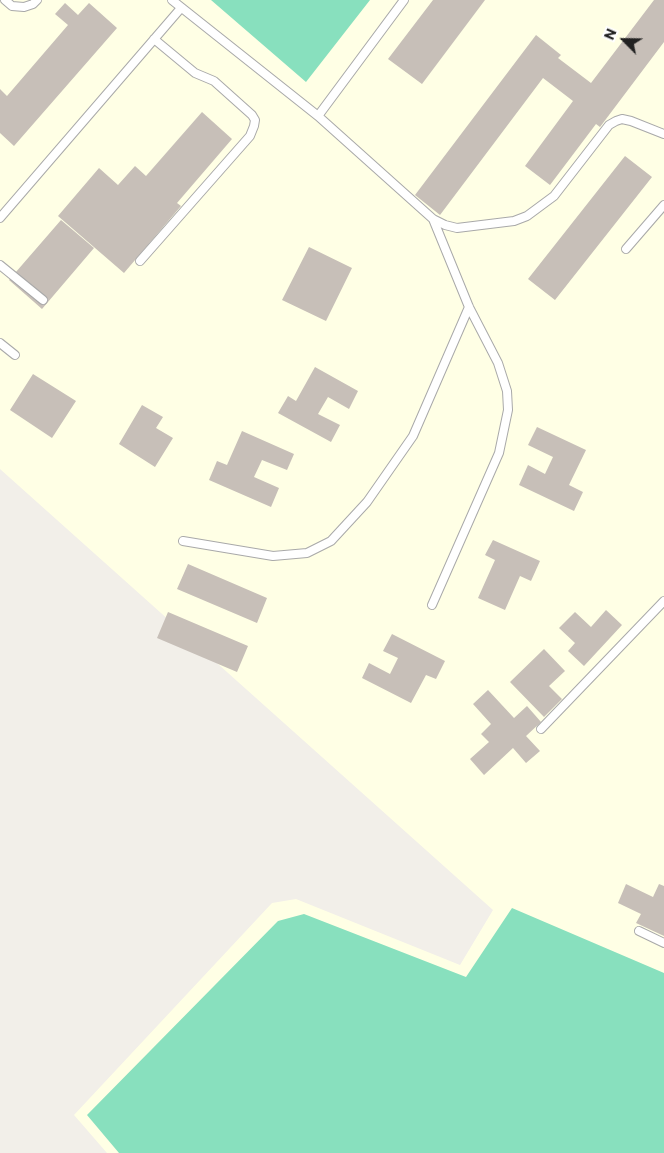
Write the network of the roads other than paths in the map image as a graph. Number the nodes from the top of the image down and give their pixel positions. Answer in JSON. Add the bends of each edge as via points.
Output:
{"nodes":[{"id":1,"x":5,"y":0,"type":"edge"},
{"id":2,"x":37,"y":0,"type":"edge"},
{"id":3,"x":172,"y":0,"type":"edge"},
{"id":4,"x":404,"y":0,"type":"edge"},
{"id":5,"x":181,"y":8,"type":"junction"},
{"id":6,"x":154,"y":39,"type":"junction"},
{"id":7,"x":318,"y":116,"type":"junction"},
{"id":8,"x":664,"y":134,"type":"edge"},
{"id":9,"x":664,"y":205,"type":"edge"},
{"id":10,"x":0,"y":218,"type":"edge"},
{"id":11,"x":433,"y":219,"type":"junction"},
{"id":12,"x":626,"y":249,"type":"dead end"},
{"id":13,"x":140,"y":260,"type":"dead end"},
{"id":14,"x":0,"y":266,"type":"edge"},
{"id":15,"x":43,"y":300,"type":"dead end"},
{"id":16,"x":469,"y":307,"type":"junction"},
{"id":17,"x":0,"y":343,"type":"edge"},
{"id":18,"x":15,"y":355,"type":"dead end"},
{"id":19,"x":183,"y":541,"type":"dead end"},
{"id":20,"x":664,"y":601,"type":"edge"},
{"id":21,"x":432,"y":605,"type":"dead end"},
{"id":22,"x":541,"y":729,"type":"dead end"},
{"id":23,"x":639,"y":931,"type":"dead end"},
{"id":24,"x":664,"y":943,"type":"edge"}],
"edges":[{"from":1,"to":2,"type":"lane","via":[[12,6],[24,7]]},
{"from":3,"to":5,"type":"lane"},
{"from":4,"to":7,"type":"lane"},
{"from":5,"to":6,"type":"lane"},
{"from":5,"to":7,"type":"lane"},
{"from":6,"to":10,"type":"lane"},
{"from":6,"to":13,"type":"lane","via":[[194,73],[214,81],[255,120],[250,136]]},
{"from":7,"to":11,"type":"lane"},
{"from":8,"to":11,"type":"lane","via":[[622,119],[609,125],[554,196],[521,219],[457,228]]},
{"from":9,"to":12,"type":"lane"},
{"from":11,"to":16,"type":"lane"},
{"from":14,"to":15,"type":"lane"},
{"from":16,"to":19,"type":"lane","via":[[413,436],[367,502],[331,541],[307,553],[273,556]]},
{"from":16,"to":21,"type":"lane","via":[[498,363],[507,391],[508,410],[499,453]]},
{"from":17,"to":18,"type":"lane"},
{"from":20,"to":22,"type":"lane"},
{"from":23,"to":24,"type":"lane"}]}
